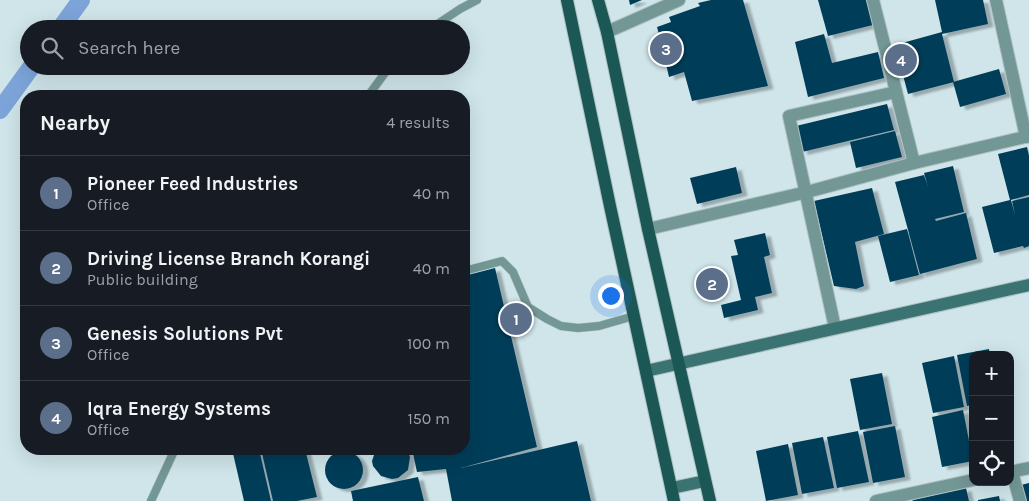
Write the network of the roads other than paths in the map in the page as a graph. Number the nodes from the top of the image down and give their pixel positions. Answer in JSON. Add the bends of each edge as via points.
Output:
{"nodes":[{"id":1,"x":477,"y":0,"type":"edge"},
{"id":2,"x":567,"y":0,"type":"edge"},
{"id":3,"x":598,"y":0,"type":"edge"},
{"id":4,"x":679,"y":0,"type":"edge"},
{"id":5,"x":873,"y":0,"type":"edge"},
{"id":6,"x":996,"y":0,"type":"edge"},
{"id":7,"x":444,"y":20,"type":"edge"},
{"id":8,"x":607,"y":32,"type":"junction"},
{"id":9,"x":383,"y":75,"type":"edge"},
{"id":10,"x":372,"y":90,"type":"edge"},
{"id":11,"x":896,"y":92,"type":"junction"},
{"id":12,"x":1027,"y":136,"type":"edge"},
{"id":13,"x":914,"y":162,"type":"junction"},
{"id":14,"x":806,"y":192,"type":"junction"},
{"id":15,"x":648,"y":229,"type":"junction"},
{"id":16,"x":470,"y":269,"type":"edge"},
{"id":17,"x":1029,"y":285,"type":"edge"},
{"id":18,"x":634,"y":316,"type":"junction"},
{"id":19,"x":835,"y":328,"type":"junction"},
{"id":20,"x":679,"y":364,"type":"junction"},
{"id":21,"x":646,"y":372,"type":"junction"},
{"id":22,"x":172,"y":455,"type":"edge"},
{"id":23,"x":1029,"y":468,"type":"edge"},
{"id":24,"x":1014,"y":471,"type":"edge"},
{"id":25,"x":705,"y":481,"type":"junction"},
{"id":26,"x":969,"y":481,"type":"edge"},
{"id":27,"x":1014,"y":482,"type":"edge"},
{"id":28,"x":672,"y":488,"type":"junction"},
{"id":29,"x":896,"y":499,"type":"edge"},
{"id":30,"x":151,"y":501,"type":"edge"},
{"id":31,"x":674,"y":501,"type":"edge"},
{"id":32,"x":710,"y":501,"type":"edge"},
{"id":33,"x":876,"y":501,"type":"edge"},
{"id":34,"x":1020,"y":501,"type":"edge"}],
"edges":[{"from":1,"to":7,"type":"lane"},
{"from":2,"to":18,"type":"main road"},
{"from":3,"to":8,"type":"main road"},
{"from":4,"to":8,"type":"street"},
{"from":5,"to":11,"type":"street"},
{"from":6,"to":12,"type":"street"},
{"from":8,"to":15,"type":"main road"},
{"from":9,"to":10,"type":"lane"},
{"from":11,"to":13,"type":"street"},
{"from":11,"to":14,"type":"street","via":[[789,116]]},
{"from":12,"to":13,"type":"street"},
{"from":13,"to":14,"type":"street"},
{"from":14,"to":15,"type":"street"},
{"from":14,"to":19,"type":"street"},
{"from":15,"to":20,"type":"main road"},
{"from":16,"to":18,"type":"lane","via":[[502,261],[513,272],[528,307],[561,326],[599,326]]},
{"from":17,"to":19,"type":"street"},
{"from":18,"to":21,"type":"main road"},
{"from":19,"to":20,"type":"street"},
{"from":20,"to":21,"type":"street"},
{"from":20,"to":25,"type":"main road"},
{"from":21,"to":28,"type":"main road"},
{"from":22,"to":30,"type":"lane"},
{"from":23,"to":24,"type":"street"},
{"from":25,"to":28,"type":"street"},
{"from":25,"to":32,"type":"main road"},
{"from":26,"to":29,"type":"street"},
{"from":27,"to":34,"type":"street"},
{"from":28,"to":31,"type":"main road"},
{"from":29,"to":33,"type":"street"}]}
